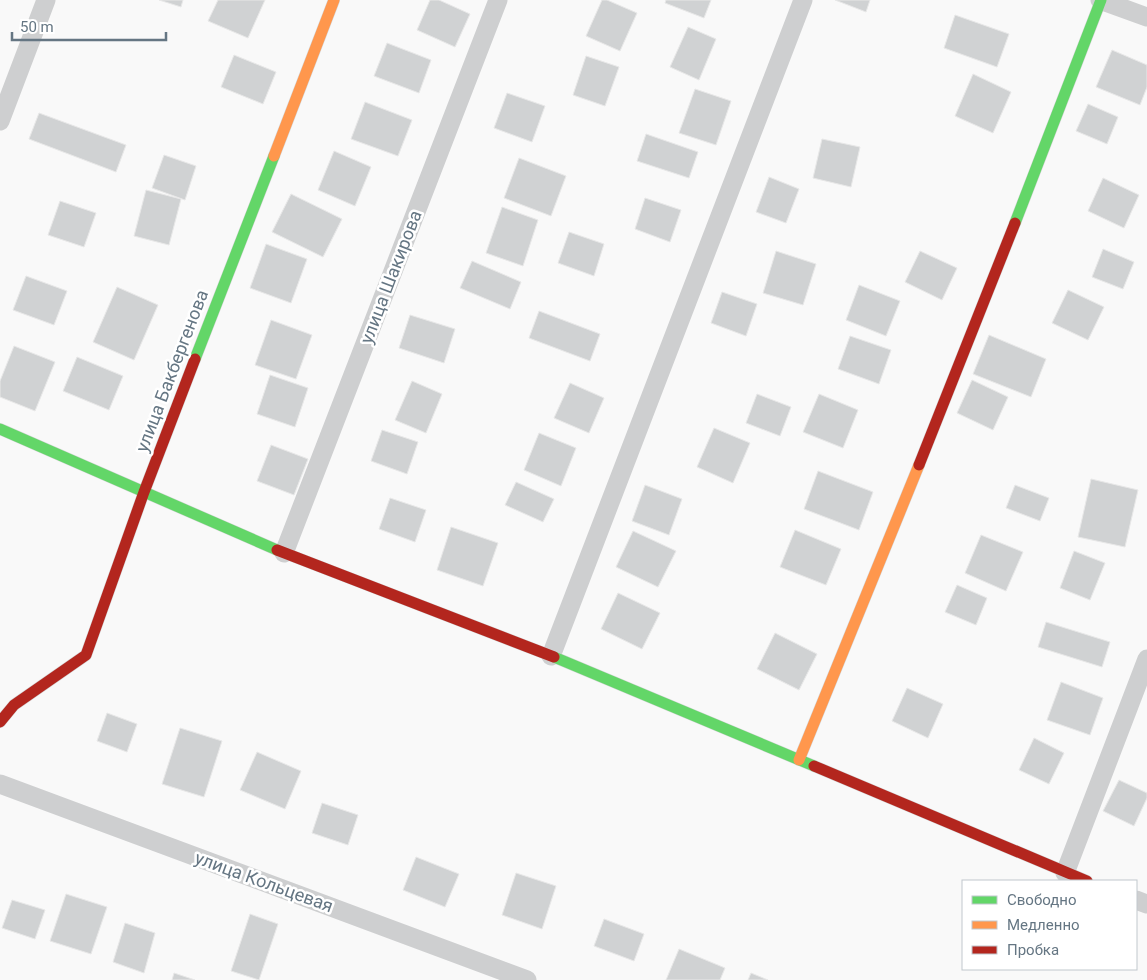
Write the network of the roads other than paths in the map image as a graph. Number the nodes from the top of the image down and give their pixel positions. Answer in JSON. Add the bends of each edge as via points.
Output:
{"nodes":[{"id":1,"x":46,"y":0,"type":"edge"},
{"id":2,"x":334,"y":0,"type":"edge"},
{"id":3,"x":498,"y":0,"type":"edge"},
{"id":4,"x":803,"y":0,"type":"edge"},
{"id":5,"x":1101,"y":0,"type":"edge"},
{"id":6,"x":1147,"y":17,"type":"edge"},
{"id":7,"x":0,"y":121,"type":"edge"},
{"id":8,"x":0,"y":429,"type":"edge"},
{"id":9,"x":144,"y":492,"type":"junction"},
{"id":10,"x":284,"y":553,"type":"junction"},
{"id":11,"x":551,"y":656,"type":"junction"},
{"id":12,"x":1147,"y":659,"type":"edge"},
{"id":13,"x":0,"y":722,"type":"edge"},
{"id":14,"x":799,"y":760,"type":"junction"},
{"id":15,"x":0,"y":784,"type":"edge"},
{"id":16,"x":1066,"y":873,"type":"junction"},
{"id":17,"x":1084,"y":880,"type":"edge"},
{"id":18,"x":527,"y":980,"type":"edge"}],
"edges":[{"from":1,"to":7,"type":"street"},
{"from":2,"to":9,"type":"street","name":"улица Бакбергенова"},
{"from":3,"to":10,"type":"street","name":"улица Шакирова"},
{"from":4,"to":11,"type":"street"},
{"from":5,"to":6,"type":"street"},
{"from":5,"to":14,"type":"street","via":[[978,320]]},
{"from":8,"to":9,"type":"street"},
{"from":9,"to":10,"type":"street"},
{"from":9,"to":13,"type":"street","name":"улица Бакбергенова","via":[[86,655],[14,705]]},
{"from":10,"to":11,"type":"street"},
{"from":11,"to":14,"type":"street"},
{"from":12,"to":16,"type":"street"},
{"from":14,"to":16,"type":"street"},
{"from":15,"to":18,"type":"street","name":"улица Кольцевая"},
{"from":16,"to":17,"type":"street"}]}
